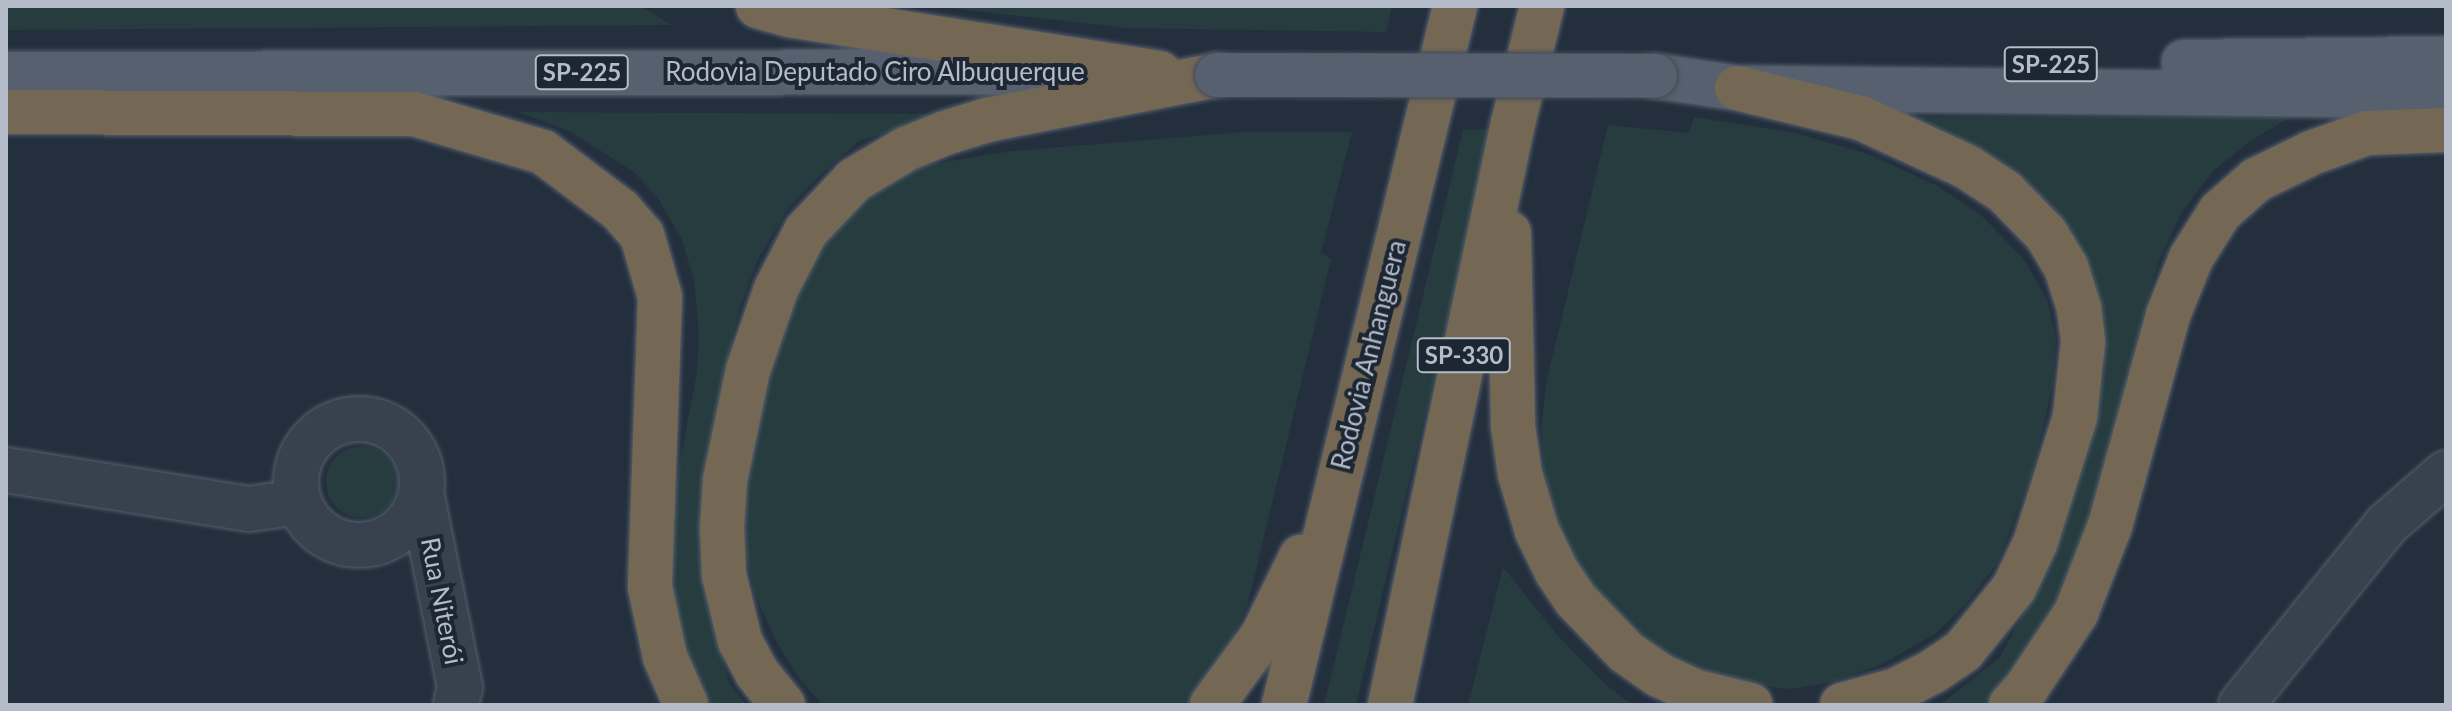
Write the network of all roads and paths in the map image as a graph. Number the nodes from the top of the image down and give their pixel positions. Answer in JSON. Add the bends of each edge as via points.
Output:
{"nodes":[{"id":1,"x":758,"y":6,"type":"edge"},
{"id":2,"x":1455,"y":6,"type":"edge"},
{"id":3,"x":1542,"y":6,"type":"edge"},
{"id":4,"x":2446,"y":59,"type":"edge"},
{"id":5,"x":1159,"y":73,"type":"junction"},
{"id":6,"x":6,"y":74,"type":"edge"},
{"id":7,"x":1217,"y":75,"type":"junction"},
{"id":8,"x":1655,"y":76,"type":"junction"},
{"id":9,"x":1737,"y":88,"type":"junction"},
{"id":10,"x":2446,"y":96,"type":"edge"},
{"id":11,"x":6,"y":112,"type":"edge"},
{"id":12,"x":1513,"y":123,"type":"junction"},
{"id":13,"x":2446,"y":130,"type":"edge"},
{"id":14,"x":2446,"y":473,"type":"edge"},
{"id":15,"x":1339,"y":479,"type":"junction"},
{"id":16,"x":8,"y":481,"type":"edge"},
{"id":17,"x":422,"y":497,"type":"junction"},
{"id":18,"x":298,"y":502,"type":"junction"},
{"id":19,"x":456,"y":705,"type":"edge"},
{"id":20,"x":686,"y":705,"type":"edge"},
{"id":21,"x":783,"y":705,"type":"edge"},
{"id":22,"x":1212,"y":705,"type":"edge"},
{"id":23,"x":1284,"y":705,"type":"edge"},
{"id":24,"x":1390,"y":705,"type":"edge"},
{"id":25,"x":1750,"y":705,"type":"edge"},
{"id":26,"x":1842,"y":705,"type":"edge"},
{"id":27,"x":2011,"y":705,"type":"edge"},
{"id":28,"x":2241,"y":705,"type":"edge"}],
"edges":[{"from":1,"to":5,"type":"highway"},
{"from":2,"to":15,"type":"highway","name":"Rodovia Anhanguera"},
{"from":3,"to":12,"type":"highway","number":"SP-330"},
{"from":4,"to":8,"type":"main road","number":"SP-225","via":[[1799,67]]},
{"from":5,"to":6,"type":"main road","name":"Rodovia Deputado Ciro Albuquerque","number":"SP-225"},
{"from":5,"to":7,"type":"main road","name":"Rodovia Deputado Ciro Albuquerque","number":"SP-225"},
{"from":7,"to":8,"type":"main road","number":"SP-225","bridge":true},
{"from":7,"to":21,"type":"highway","via":[[945,133],[854,180],[806,231],[776,289],[748,370],[725,480],[722,528],[724,575],[740,641]]},
{"from":8,"to":9,"type":"main road","number":"SP-225"},
{"from":9,"to":10,"type":"main road","number":"SP-225"},
{"from":9,"to":26,"type":"highway","via":[[1861,118],[1980,175],[2046,234],[2066,267],[2079,308],[2082,368],[2075,417],[2036,541],[2014,588],[1963,651],[1897,690]]},
{"from":11,"to":20,"type":"highway","via":[[414,114],[543,152],[620,210],[642,235],[660,297],[650,587],[665,657]]},
{"from":12,"to":24,"type":"highway","number":"SP-330"},
{"from":12,"to":25,"type":"highway","via":[[1508,277],[1512,411],[1520,474],[1537,531],[1575,599],[1626,652],[1696,692]]},
{"from":13,"to":27,"type":"highway","via":[[2367,133],[2311,153],[2256,180],[2220,212],[2191,258],[2168,315],[2110,526],[2076,613]]},
{"from":14,"to":28,"type":"street","via":[[2386,525]]},
{"from":15,"to":22,"type":"highway","via":[[1263,635]]},
{"from":15,"to":23,"type":"highway","name":"Rodovia Anhanguera"},
{"from":16,"to":18,"type":"street","via":[[249,509]]},
{"from":17,"to":18,"type":"street","via":[[412,518],[395,535],[374,544],[350,545],[328,538]]},
{"from":17,"to":18,"type":"street","via":[[418,462],[400,433],[356,418],[334,424],[307,447],[296,479]]},
{"from":17,"to":19,"type":"street","name":"Rua Niterói","via":[[460,687]]}]}
